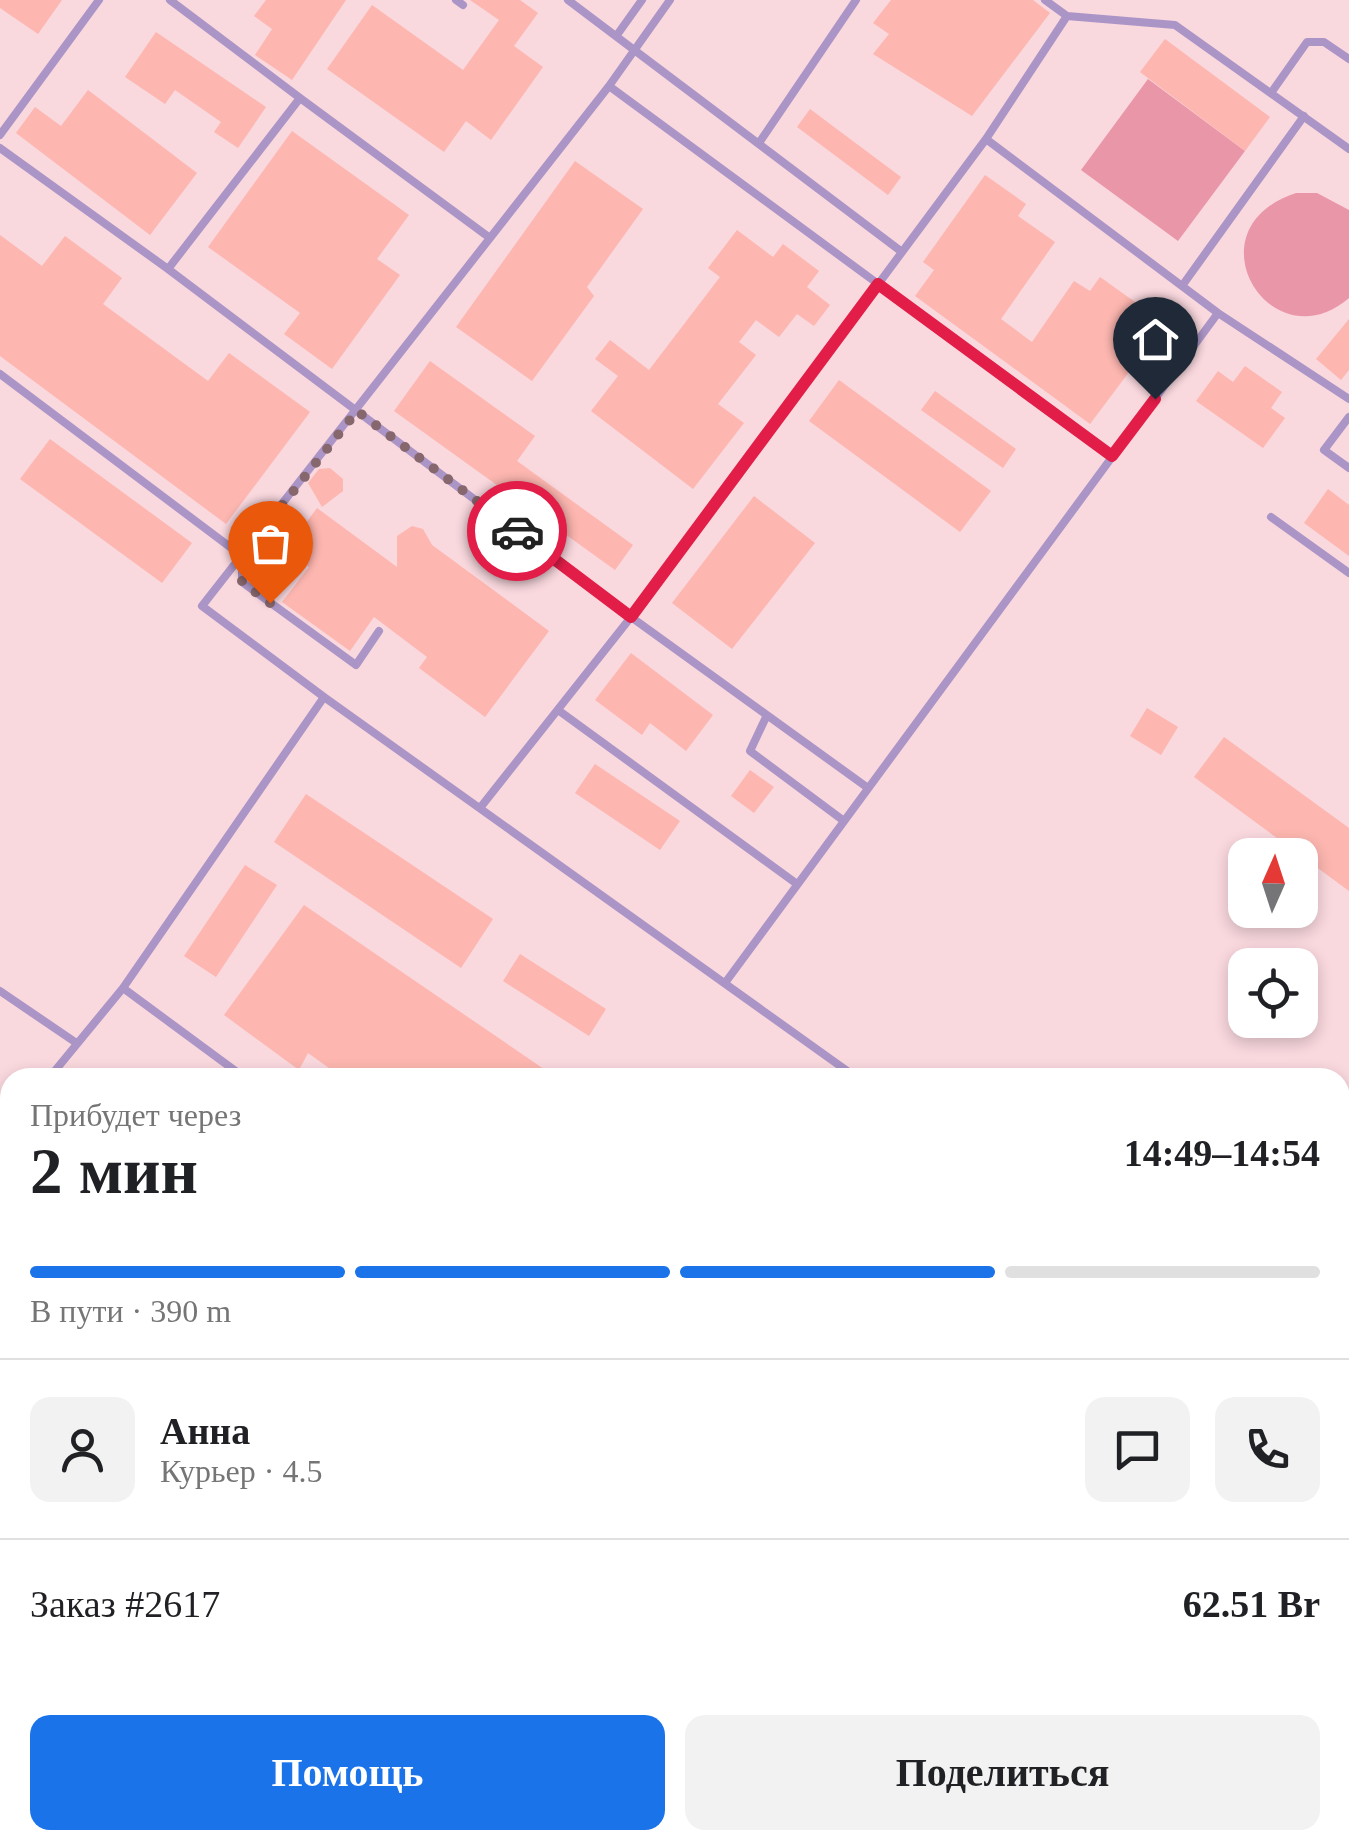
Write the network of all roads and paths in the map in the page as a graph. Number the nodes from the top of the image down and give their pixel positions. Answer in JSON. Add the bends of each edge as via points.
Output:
{"nodes":[{"id":1,"x":98,"y":0,"type":"edge"},
{"id":2,"x":170,"y":0,"type":"edge"},
{"id":3,"x":568,"y":0,"type":"edge"},
{"id":4,"x":642,"y":0,"type":"edge"},
{"id":5,"x":670,"y":0,"type":"edge"},
{"id":6,"x":856,"y":0,"type":"edge"},
{"id":7,"x":1046,"y":0,"type":"edge"},
{"id":8,"x":1067,"y":16,"type":"junction"},
{"id":9,"x":617,"y":35,"type":"junction"},
{"id":10,"x":635,"y":50,"type":"junction"},
{"id":11,"x":1349,"y":60,"type":"edge"},
{"id":12,"x":609,"y":86,"type":"junction"},
{"id":13,"x":1272,"y":93,"type":"junction"},
{"id":14,"x":300,"y":98,"type":"junction"},
{"id":15,"x":1304,"y":116,"type":"junction"},
{"id":16,"x":0,"y":135,"type":"edge"},
{"id":17,"x":986,"y":139,"type":"junction"},
{"id":18,"x":758,"y":143,"type":"junction"},
{"id":19,"x":0,"y":148,"type":"edge"},
{"id":20,"x":1349,"y":148,"type":"edge"},
{"id":21,"x":490,"y":238,"type":"junction"},
{"id":22,"x":902,"y":252,"type":"junction"},
{"id":23,"x":168,"y":269,"type":"junction"},
{"id":24,"x":878,"y":284,"type":"junction"},
{"id":25,"x":1182,"y":286,"type":"junction"},
{"id":26,"x":1218,"y":312,"type":"junction"},
{"id":27,"x":0,"y":374,"type":"edge"},
{"id":28,"x":1349,"y":399,"type":"edge"},
{"id":29,"x":357,"y":411,"type":"junction"},
{"id":30,"x":1349,"y":416,"type":"edge"},
{"id":31,"x":1112,"y":456,"type":"junction"},
{"id":32,"x":1349,"y":468,"type":"edge"},
{"id":33,"x":1271,"y":517,"type":"dead end"},
{"id":34,"x":242,"y":556,"type":"junction"},
{"id":35,"x":1349,"y":573,"type":"edge"},
{"id":36,"x":631,"y":617,"type":"junction"},
{"id":37,"x":379,"y":631,"type":"dead end"},
{"id":38,"x":324,"y":697,"type":"junction"},
{"id":39,"x":558,"y":710,"type":"junction"},
{"id":40,"x":767,"y":715,"type":"junction"},
{"id":41,"x":868,"y":788,"type":"junction"},
{"id":42,"x":480,"y":808,"type":"junction"},
{"id":43,"x":844,"y":820,"type":"junction"},
{"id":44,"x":798,"y":884,"type":"junction"},
{"id":45,"x":725,"y":983,"type":"junction"},
{"id":46,"x":123,"y":988,"type":"junction"},
{"id":47,"x":0,"y":991,"type":"edge"},
{"id":48,"x":75,"y":1042,"type":"junction"},
{"id":49,"x":57,"y":1068,"type":"edge"},
{"id":50,"x":231,"y":1068,"type":"edge"},
{"id":51,"x":843,"y":1068,"type":"edge"}],
"edges":[{"from":1,"to":16,"type":"lane"},
{"from":2,"to":14,"type":"lane"},
{"from":3,"to":9,"type":"lane"},
{"from":4,"to":9,"type":"lane"},
{"from":5,"to":10,"type":"lane"},
{"from":6,"to":18,"type":"lane"},
{"from":7,"to":8,"type":"lane"},
{"from":8,"to":13,"type":"lane","via":[[1175,24]]},
{"from":8,"to":17,"type":"lane"},
{"from":9,"to":10,"type":"lane"},
{"from":10,"to":12,"type":"lane"},
{"from":10,"to":18,"type":"lane"},
{"from":11,"to":13,"type":"lane","via":[[1324,42],[1307,42]]},
{"from":12,"to":21,"type":"lane"},
{"from":12,"to":24,"type":"lane"},
{"from":13,"to":15,"type":"lane"},
{"from":14,"to":21,"type":"lane"},
{"from":14,"to":23,"type":"lane"},
{"from":15,"to":20,"type":"lane"},
{"from":15,"to":25,"type":"lane"},
{"from":17,"to":22,"type":"lane"},
{"from":17,"to":25,"type":"lane"},
{"from":18,"to":22,"type":"lane"},
{"from":19,"to":23,"type":"lane"},
{"from":21,"to":29,"type":"lane"},
{"from":22,"to":24,"type":"lane"},
{"from":23,"to":29,"type":"lane"},
{"from":24,"to":31,"type":"lane"},
{"from":24,"to":36,"type":"lane"},
{"from":25,"to":26,"type":"lane"},
{"from":26,"to":28,"type":"lane"},
{"from":26,"to":31,"type":"lane"},
{"from":27,"to":34,"type":"lane"},
{"from":29,"to":34,"type":"lane"},
{"from":29,"to":36,"type":"lane"},
{"from":30,"to":32,"type":"lane","via":[[1324,450]]},
{"from":31,"to":41,"type":"lane"},
{"from":33,"to":35,"type":"lane"},
{"from":34,"to":37,"type":"lane","via":[[242,582],[356,665]]},
{"from":34,"to":38,"type":"lane","via":[[202,606]]},
{"from":36,"to":39,"type":"lane"},
{"from":36,"to":40,"type":"lane"},
{"from":38,"to":42,"type":"lane"},
{"from":38,"to":46,"type":"lane"},
{"from":39,"to":42,"type":"lane"},
{"from":39,"to":44,"type":"lane"},
{"from":40,"to":41,"type":"lane"},
{"from":40,"to":43,"type":"lane","via":[[750,751]]},
{"from":41,"to":43,"type":"lane"},
{"from":42,"to":45,"type":"lane"},
{"from":43,"to":44,"type":"lane"},
{"from":44,"to":45,"type":"lane"},
{"from":45,"to":51,"type":"lane"},
{"from":46,"to":48,"type":"lane"},
{"from":46,"to":50,"type":"lane"},
{"from":47,"to":48,"type":"lane"},
{"from":48,"to":49,"type":"lane"}]}
